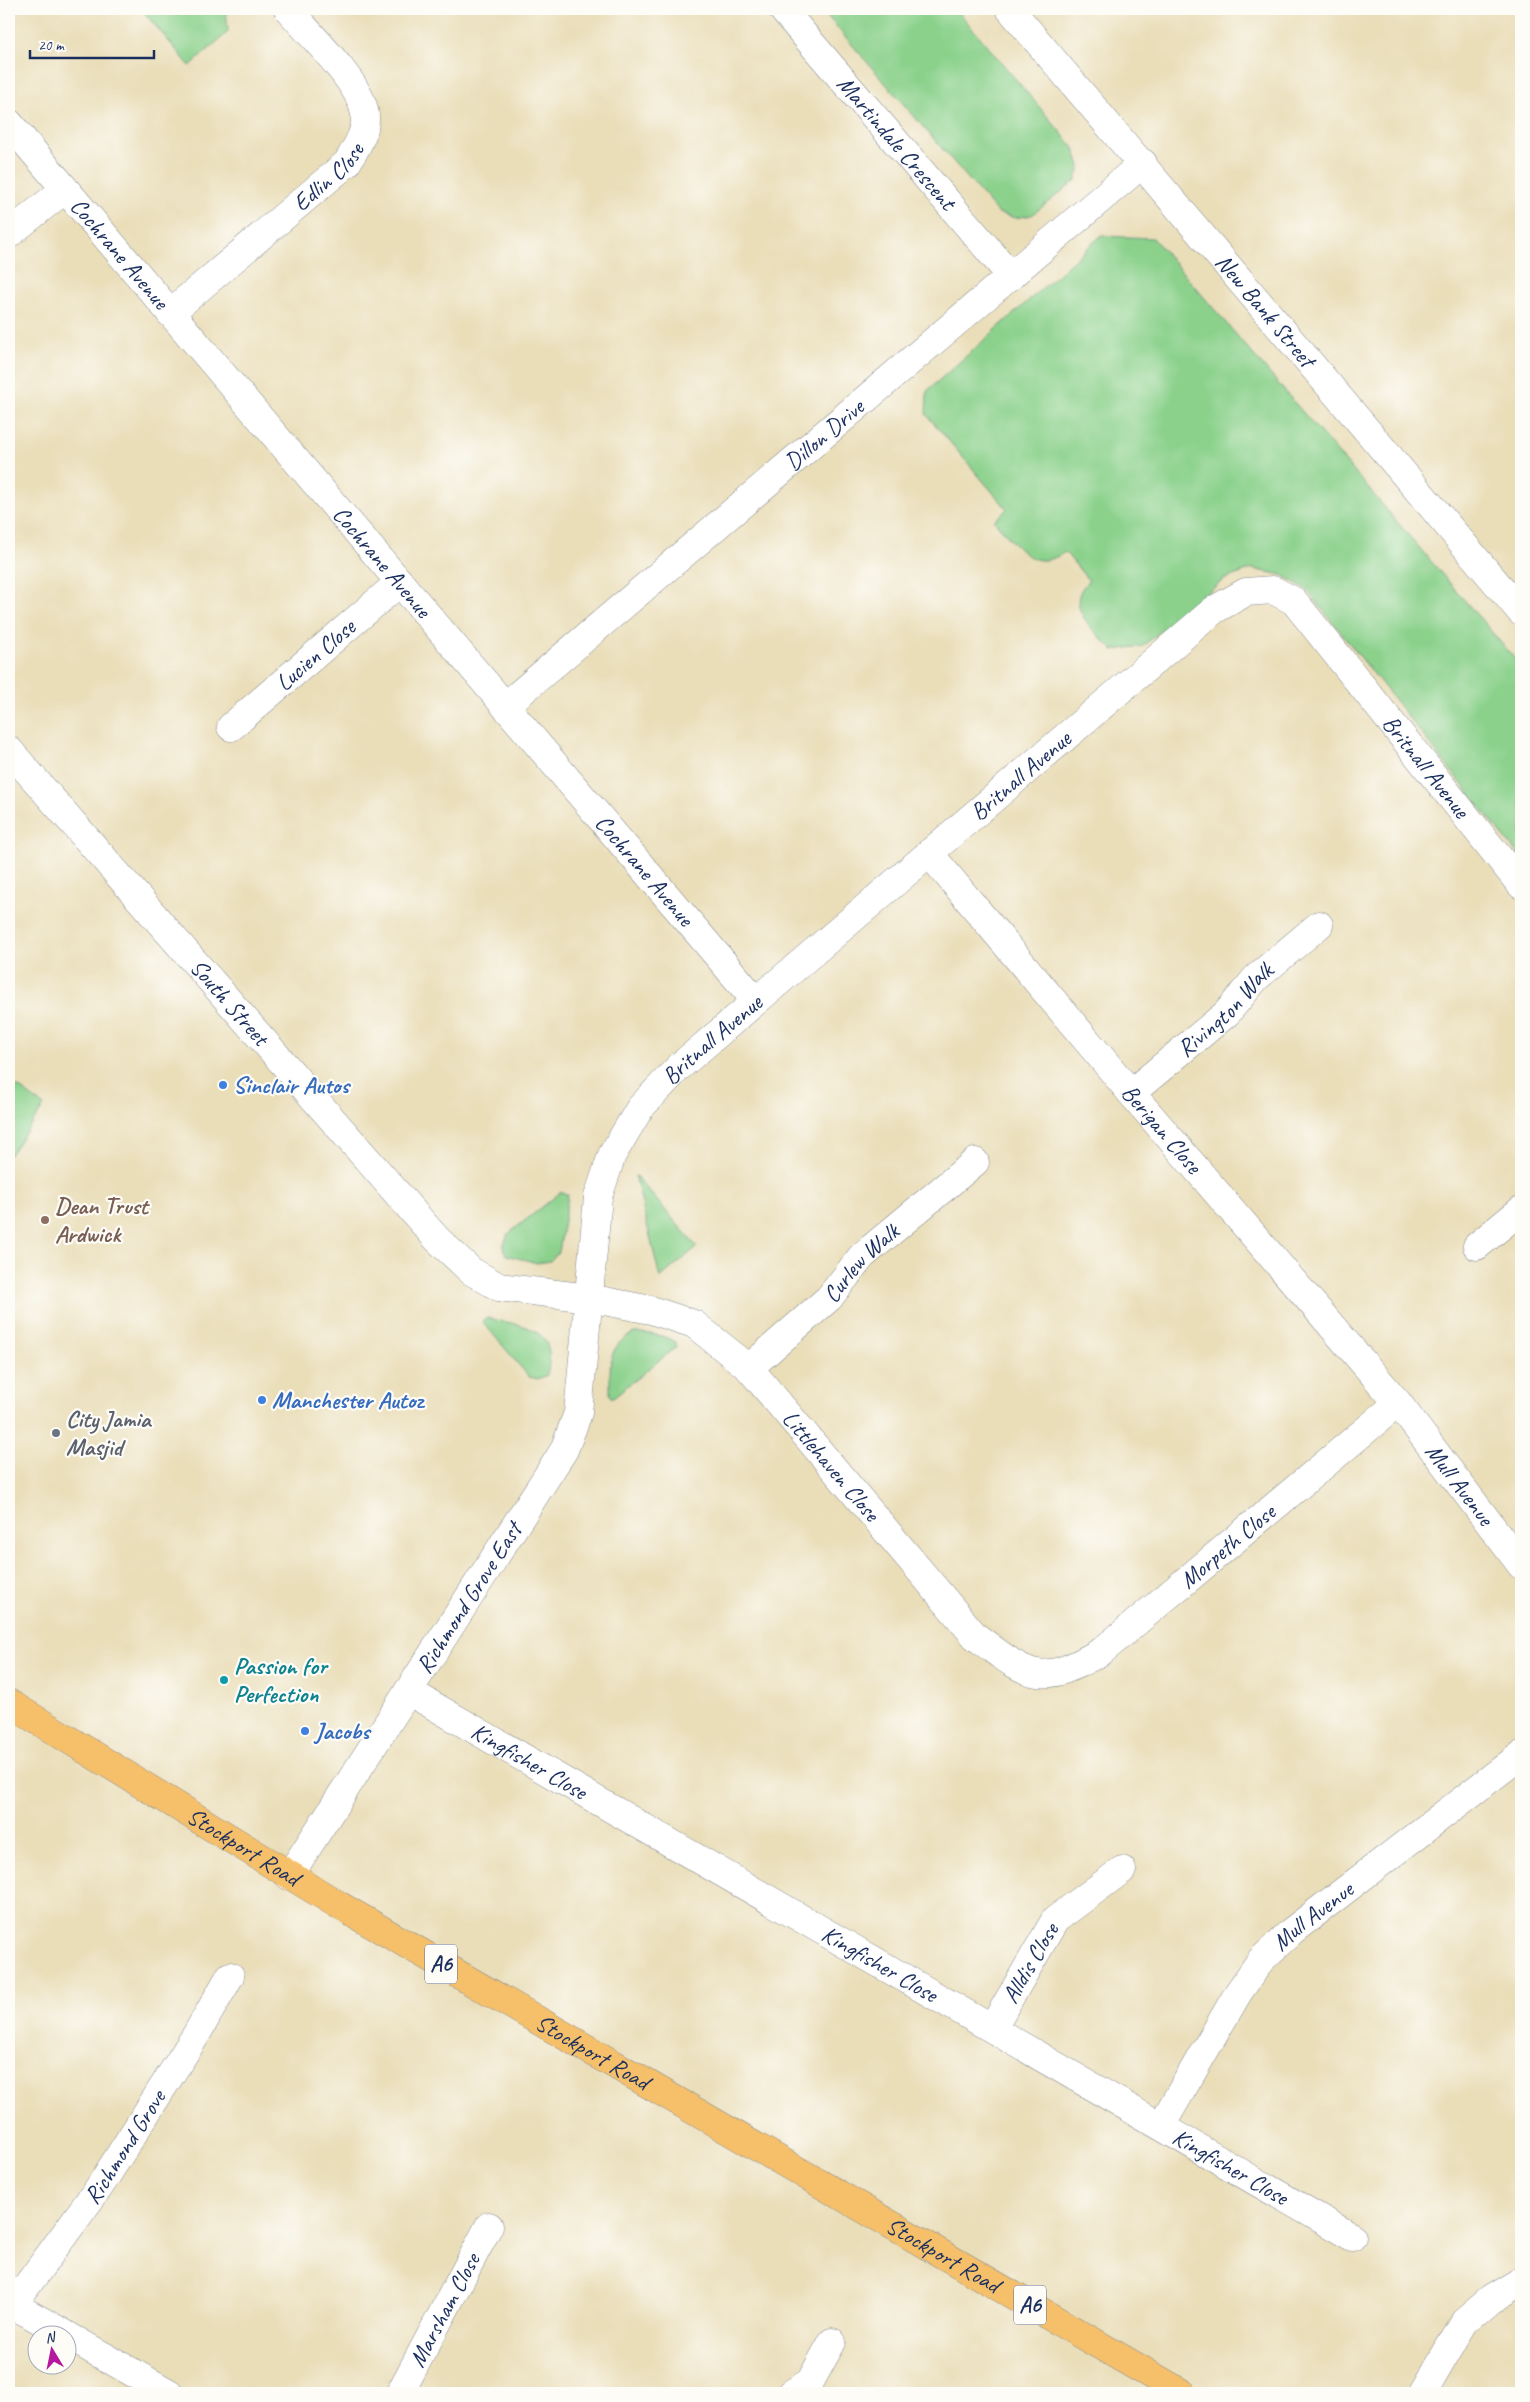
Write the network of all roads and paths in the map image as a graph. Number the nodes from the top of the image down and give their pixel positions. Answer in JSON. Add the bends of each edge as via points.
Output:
{"nodes":[{"id":1,"x":288,"y":9,"type":"edge"},
{"id":2,"x":782,"y":9,"type":"edge"},
{"id":3,"x":1010,"y":9,"type":"edge"},
{"id":4,"x":9,"y":123,"type":"edge"},
{"id":5,"x":1143,"y":164,"type":"junction"},
{"id":6,"x":65,"y":188,"type":"junction"},
{"id":7,"x":9,"y":234,"type":"edge"},
{"id":8,"x":1011,"y":276,"type":"junction"},
{"id":9,"x":170,"y":313,"type":"junction"},
{"id":10,"x":400,"y":582,"type":"junction"},
{"id":11,"x":1521,"y":612,"type":"edge"},
{"id":12,"x":505,"y":706,"type":"junction"},
{"id":13,"x":231,"y":727,"type":"dead end"},
{"id":14,"x":9,"y":750,"type":"edge"},
{"id":15,"x":929,"y":853,"type":"junction"},
{"id":16,"x":1521,"y":885,"type":"edge"},
{"id":17,"x":1319,"y":925,"type":"dead end"},
{"id":18,"x":756,"y":1001,"type":"junction"},
{"id":19,"x":1132,"y":1093,"type":"junction"},
{"id":20,"x":975,"y":1162,"type":"dead end"},
{"id":21,"x":1521,"y":1210,"type":"edge"},
{"id":22,"x":1477,"y":1246,"type":"dead end"},
{"id":23,"x":589,"y":1298,"type":"junction"},
{"id":24,"x":749,"y":1368,"type":"junction"},
{"id":25,"x":1398,"y":1403,"type":"junction"},
{"id":26,"x":1521,"y":1565,"type":"edge"},
{"id":27,"x":1048,"y":1676,"type":"joint"},
{"id":28,"x":408,"y":1691,"type":"junction"},
{"id":29,"x":9,"y":1703,"type":"edge"},
{"id":30,"x":1521,"y":1755,"type":"edge"},
{"id":31,"x":1122,"y":1870,"type":"dead end"},
{"id":32,"x":289,"y":1876,"type":"junction"},
{"id":33,"x":230,"y":1976,"type":"dead end"},
{"id":34,"x":993,"y":2027,"type":"junction"},
{"id":35,"x":1161,"y":2126,"type":"junction"},
{"id":36,"x":489,"y":2226,"type":"dead end"},
{"id":37,"x":1352,"y":2237,"type":"dead end"},
{"id":38,"x":1521,"y":2281,"type":"edge"},
{"id":39,"x":11,"y":2308,"type":"edge"},
{"id":40,"x":44,"y":2324,"type":"edge"},
{"id":41,"x":78,"y":2342,"type":"edge"},
{"id":42,"x":832,"y":2342,"type":"dead end"},
{"id":43,"x":169,"y":2393,"type":"edge"},
{"id":44,"x":400,"y":2393,"type":"edge"},
{"id":45,"x":792,"y":2393,"type":"edge"},
{"id":46,"x":1182,"y":2393,"type":"edge"},
{"id":47,"x":1422,"y":2393,"type":"edge"}],
"edges":[{"from":1,"to":9,"type":"street","name":"Edlin Close","via":[[354,86],[365,111],[362,138],[347,163]]},
{"from":2,"to":8,"type":"street","name":"Martindale Crescent"},
{"from":3,"to":5,"type":"street","name":"New Bank Street"},
{"from":4,"to":6,"type":"street","name":"Cochrane Avenue"},
{"from":5,"to":8,"type":"street","name":"Dillon Drive"},
{"from":5,"to":11,"type":"street","name":"New Bank Street"},
{"from":6,"to":7,"type":"street"},
{"from":6,"to":9,"type":"street","name":"Cochrane Avenue"},
{"from":8,"to":12,"type":"street","name":"Dillon Drive"},
{"from":9,"to":10,"type":"street","name":"Cochrane Avenue"},
{"from":10,"to":12,"type":"street","name":"Cochrane Avenue"},
{"from":10,"to":13,"type":"street","name":"Lucien Close"},
{"from":12,"to":18,"type":"street","name":"Cochrane Avenue"},
{"from":14,"to":23,"type":"street","name":"South Street","via":[[437,1239],[471,1271],[499,1287]]},
{"from":15,"to":16,"type":"street","name":"Britnall Avenue","via":[[1214,610],[1246,592],[1273,590],[1294,601]]},
{"from":15,"to":18,"type":"street","name":"Britnall Avenue"},
{"from":15,"to":19,"type":"street","name":"Berigan Close"},
{"from":17,"to":19,"type":"street","name":"Rivington Walk","via":[[1256,978],[1227,1014]]},
{"from":18,"to":23,"type":"street","name":"Britnall Avenue","via":[[679,1067],[640,1108],[612,1155],[598,1196]]},
{"from":19,"to":25,"type":"street","name":"Berigan Close"},
{"from":20,"to":24,"type":"street","name":"Curlew Walk","via":[[862,1256],[829,1298]]},
{"from":21,"to":22,"type":"street"},
{"from":23,"to":24,"type":"street","name":"Littlehaven Close","via":[[660,1312],[694,1324]]},
{"from":23,"to":28,"type":"street","name":"Richmond Grove East","via":[[578,1413],[564,1450]]},
{"from":24,"to":27,"type":"street","name":"Littlehaven Close","via":[[975,1636],[1017,1668]]},
{"from":25,"to":26,"type":"street","name":"Mull Avenue"},
{"from":25,"to":27,"type":"street","name":"Morpeth Close","via":[[1102,1651],[1074,1667]]},
{"from":28,"to":32,"type":"street","name":"Richmond Grove East"},
{"from":28,"to":34,"type":"street","name":"Kingfisher Close"},
{"from":29,"to":32,"type":"highway","name":"Stockport Road","number":"A6"},
{"from":30,"to":35,"type":"street","name":"Mull Avenue","via":[[1292,1931],[1261,1960],[1238,1993]]},
{"from":31,"to":34,"type":"street","name":"Alldis Close","via":[[1055,1920]]},
{"from":32,"to":46,"type":"highway","name":"Stockport Road","number":"A6"},
{"from":33,"to":39,"type":"street","name":"Richmond Grove","via":[[100,2186]]},
{"from":34,"to":35,"type":"street","name":"Kingfisher Close"},
{"from":35,"to":37,"type":"street","name":"Kingfisher Close"},
{"from":36,"to":44,"type":"street","name":"Marsham Close"},
{"from":38,"to":47,"type":"street","via":[[1491,2299],[1464,2322]]},
{"from":39,"to":40,"type":"street"},
{"from":41,"to":43,"type":"street"},
{"from":42,"to":45,"type":"street","via":[[810,2382]]}]}
